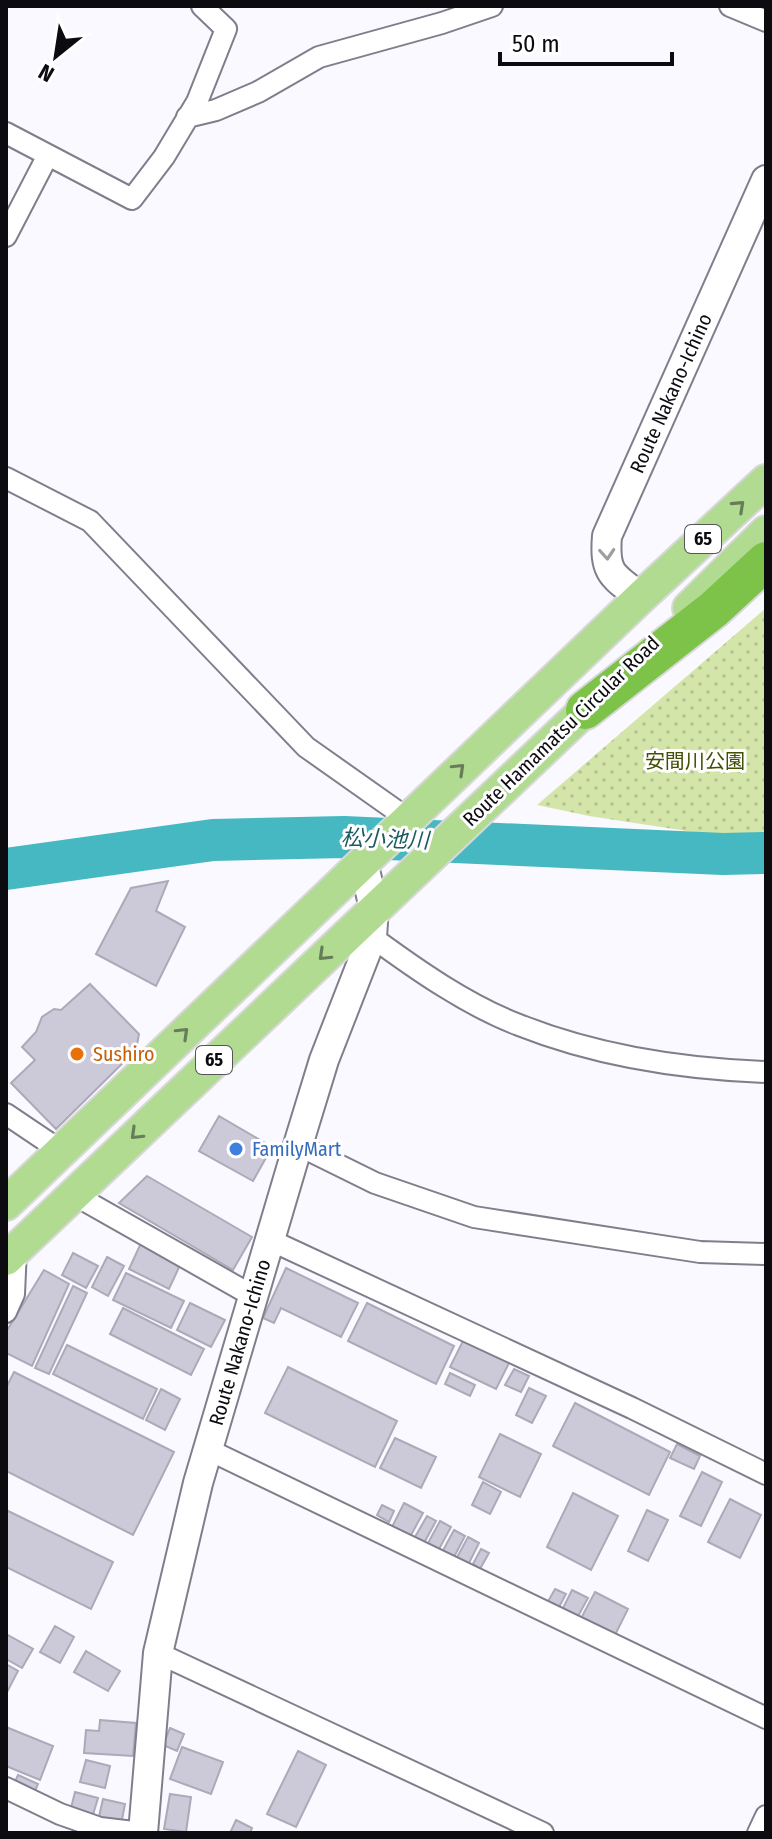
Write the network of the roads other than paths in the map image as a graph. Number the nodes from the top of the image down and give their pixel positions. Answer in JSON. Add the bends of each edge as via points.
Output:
{"nodes":[{"id":1,"x":202,"y":6,"type":"edge"},
{"id":2,"x":492,"y":6,"type":"edge"},
{"id":3,"x":730,"y":6,"type":"edge"},
{"id":4,"x":766,"y":21,"type":"edge"},
{"id":5,"x":187,"y":117,"type":"junction"},
{"id":6,"x":6,"y":133,"type":"edge"},
{"id":7,"x":48,"y":155,"type":"junction"},
{"id":8,"x":766,"y":180,"type":"edge"},
{"id":9,"x":6,"y":236,"type":"edge"},
{"id":10,"x":6,"y":478,"type":"edge"},
{"id":11,"x":766,"y":481,"type":"edge"},
{"id":12,"x":766,"y":532,"type":"edge"},
{"id":13,"x":766,"y":561,"type":"edge"},
{"id":14,"x":641,"y":597,"type":"junction"},
{"id":15,"x":585,"y":710,"type":"junction"},
{"id":16,"x":406,"y":821,"type":"junction"},
{"id":17,"x":363,"y":862,"type":"junction"},
{"id":18,"x":373,"y":922,"type":"junction"},
{"id":19,"x":766,"y":1072,"type":"edge"},
{"id":20,"x":6,"y":1114,"type":"edge"},
{"id":21,"x":298,"y":1145,"type":"junction"},
{"id":22,"x":61,"y":1151,"type":"junction"},
{"id":23,"x":73,"y":1194,"type":"junction"},
{"id":24,"x":6,"y":1204,"type":"edge"},
{"id":25,"x":270,"y":1240,"type":"junction"},
{"id":26,"x":11,"y":1254,"type":"edge"},
{"id":27,"x":766,"y":1254,"type":"edge"},
{"id":28,"x":253,"y":1296,"type":"junction"},
{"id":29,"x":6,"y":1312,"type":"edge"},
{"id":30,"x":207,"y":1449,"type":"junction"},
{"id":31,"x":766,"y":1474,"type":"edge"},
{"id":32,"x":158,"y":1653,"type":"junction"},
{"id":33,"x":766,"y":1718,"type":"edge"},
{"id":34,"x":6,"y":1788,"type":"edge"},
{"id":35,"x":766,"y":1816,"type":"edge"},
{"id":36,"x":142,"y":1833,"type":"edge"},
{"id":37,"x":543,"y":1833,"type":"edge"},
{"id":38,"x":758,"y":1833,"type":"edge"}],
"edges":[{"from":1,"to":5,"type":"street","via":[[226,29]]},
{"from":2,"to":5,"type":"street","via":[[319,57],[258,92]]},
{"from":3,"to":4,"type":"street"},
{"from":5,"to":7,"type":"street","via":[[132,199]]},
{"from":6,"to":7,"type":"street"},
{"from":7,"to":9,"type":"street"},
{"from":8,"to":14,"type":"main road","name":"Route Nakano-Ichino","one_way":true,"via":[[607,536],[605,558],[611,575]]},
{"from":10,"to":16,"type":"street","via":[[90,521],[306,747]]},
{"from":14,"to":11,"type":"main road","name":"Route Hamamatsu Circular Road","number":"65","one_way":true},
{"from":12,"to":15,"type":"main road","name":"Route Hamamatsu Circular Road","number":"65"},
{"from":13,"to":15,"type":"highway","via":[[714,609]]},
{"from":16,"to":14,"type":"main road","name":"Route Hamamatsu Circular Road","number":"65","one_way":true},
{"from":15,"to":18,"type":"main road","name":"Route Hamamatsu Circular Road","number":"65","via":[[422,863]]},
{"from":16,"to":17,"type":"main road","name":"Route Hamamatsu Circular Road","number":"65"},
{"from":17,"to":18,"type":"main road"},
{"from":22,"to":17,"type":"main road","name":"Route Hamamatsu Circular Road","number":"65","one_way":true},
{"from":18,"to":19,"type":"street","via":[[408,964],[517,1025],[585,1047],[707,1070]]},
{"from":18,"to":21,"type":"main road","name":"Route Nakano-Ichino"},
{"from":18,"to":23,"type":"main road","name":"Route Hamamatsu Circular Road","number":"65","one_way":true},
{"from":20,"to":22,"type":"street"},
{"from":21,"to":25,"type":"main road","name":"Route Nakano-Ichino"},
{"from":21,"to":27,"type":"street","via":[[375,1183],[474,1217],[700,1252]]},
{"from":22,"to":24,"type":"main road","name":"Route Hamamatsu Circular Road","number":"65"},
{"from":23,"to":26,"type":"main road","name":"Route Hamamatsu Circular Road","number":"65"},
{"from":23,"to":28,"type":"street"},
{"from":25,"to":28,"type":"main road","name":"Route Nakano-Ichino"},
{"from":25,"to":31,"type":"street"},
{"from":26,"to":29,"type":"street","via":[[14,1294]]},
{"from":28,"to":30,"type":"main road","name":"Route Nakano-Ichino"},
{"from":30,"to":32,"type":"main road","name":"Route Nakano-Ichino"},
{"from":30,"to":33,"type":"street"},
{"from":32,"to":36,"type":"main road","name":"Route Nakano-Ichino"},
{"from":32,"to":37,"type":"street"},
{"from":34,"to":36,"type":"street","via":[[100,1828]]},
{"from":35,"to":38,"type":"street"}]}
